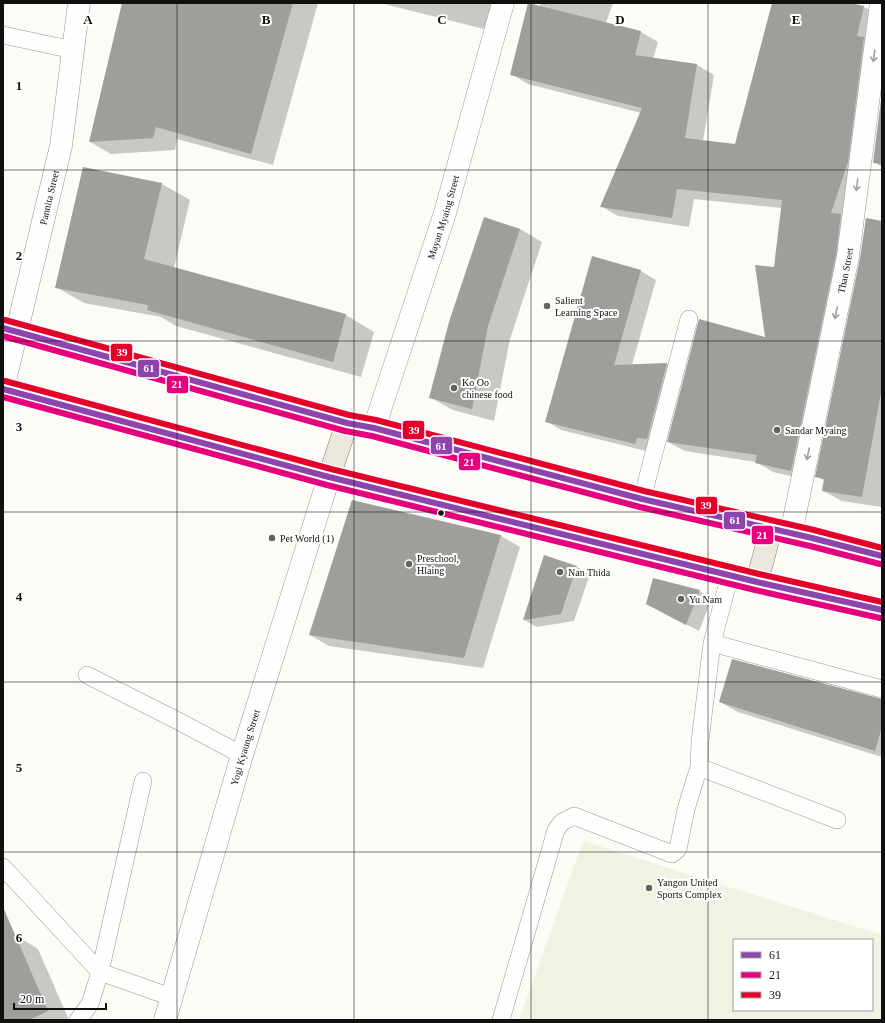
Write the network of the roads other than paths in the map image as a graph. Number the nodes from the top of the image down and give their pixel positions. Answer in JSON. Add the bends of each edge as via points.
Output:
{"nodes":[{"id":1,"x":79,"y":3,"type":"edge"},
{"id":2,"x":503,"y":3,"type":"edge"},
{"id":3,"x":881,"y":3,"type":"edge"},
{"id":4,"x":3,"y":35,"type":"edge"},
{"id":5,"x":73,"y":50,"type":"junction"},
{"id":6,"x":689,"y":319,"type":"dead end"},
{"id":7,"x":10,"y":330,"type":"edge"},
{"id":8,"x":3,"y":389,"type":"edge"},
{"id":9,"x":347,"y":423,"type":"junction"},
{"id":10,"x":374,"y":428,"type":"junction"},
{"id":11,"x":329,"y":476,"type":"junction"},
{"id":12,"x":642,"y":499,"type":"junction"},
{"id":13,"x":781,"y":532,"type":"junction"},
{"id":14,"x":882,"y":556,"type":"edge"},
{"id":15,"x":730,"y":575,"type":"junction"},
{"id":16,"x":757,"y":582,"type":"junction"},
{"id":17,"x":882,"y":610,"type":"edge"},
{"id":18,"x":712,"y":643,"type":"junction"},
{"id":19,"x":87,"y":675,"type":"dead end"},
{"id":20,"x":882,"y":689,"type":"edge"},
{"id":21,"x":242,"y":755,"type":"junction"},
{"id":22,"x":699,"y":767,"type":"junction"},
{"id":23,"x":143,"y":781,"type":"dead end"},
{"id":24,"x":837,"y":820,"type":"dead end"},
{"id":25,"x":3,"y":867,"type":"edge"},
{"id":26,"x":100,"y":972,"type":"junction"},
{"id":27,"x":171,"y":997,"type":"junction"},
{"id":28,"x":78,"y":1020,"type":"edge"},
{"id":29,"x":165,"y":1020,"type":"edge"},
{"id":30,"x":501,"y":1020,"type":"edge"}],
"edges":[{"from":1,"to":5,"type":"street","name":"Pannita Street"},
{"from":2,"to":10,"type":"street","name":"Mayan Myaing Street","via":[[445,213]]},
{"from":3,"to":13,"type":"street","name":"Than Street","one_way":true,"via":[[848,256]]},
{"from":4,"to":5,"type":"lane"},
{"from":5,"to":7,"type":"street","name":"Pannita Street","via":[[60,146]]},
{"from":6,"to":12,"type":"lane"},
{"from":7,"to":8,"type":"street","name":"Pannita Street"},
{"from":7,"to":9,"type":"main road"},
{"from":8,"to":11,"type":"main road"},
{"from":9,"to":10,"type":"main road"},
{"from":9,"to":11,"type":"main road"},
{"from":10,"to":12,"type":"main road"},
{"from":11,"to":15,"type":"main road"},
{"from":11,"to":21,"type":"street","name":"Yogi Kyaung Street"},
{"from":12,"to":13,"type":"main road"},
{"from":13,"to":14,"type":"main road"},
{"from":13,"to":16,"type":"main road"},
{"from":15,"to":16,"type":"main road"},
{"from":15,"to":18,"type":"lane"},
{"from":16,"to":17,"type":"main road"},
{"from":18,"to":20,"type":"lane"},
{"from":18,"to":22,"type":"lane"},
{"from":19,"to":21,"type":"lane"},
{"from":21,"to":27,"type":"street","name":"Yogi Kyaung Street"},
{"from":22,"to":24,"type":"lane"},
{"from":22,"to":30,"type":"lane","via":[[686,809],[678,849],[672,854],[574,816],[562,822],[556,830]]},
{"from":23,"to":26,"type":"lane"},
{"from":25,"to":26,"type":"lane"},
{"from":26,"to":27,"type":"lane"},
{"from":26,"to":28,"type":"lane","via":[[90,1004]]},
{"from":27,"to":29,"type":"street","name":"Yogi Kyaung Street"}]}
